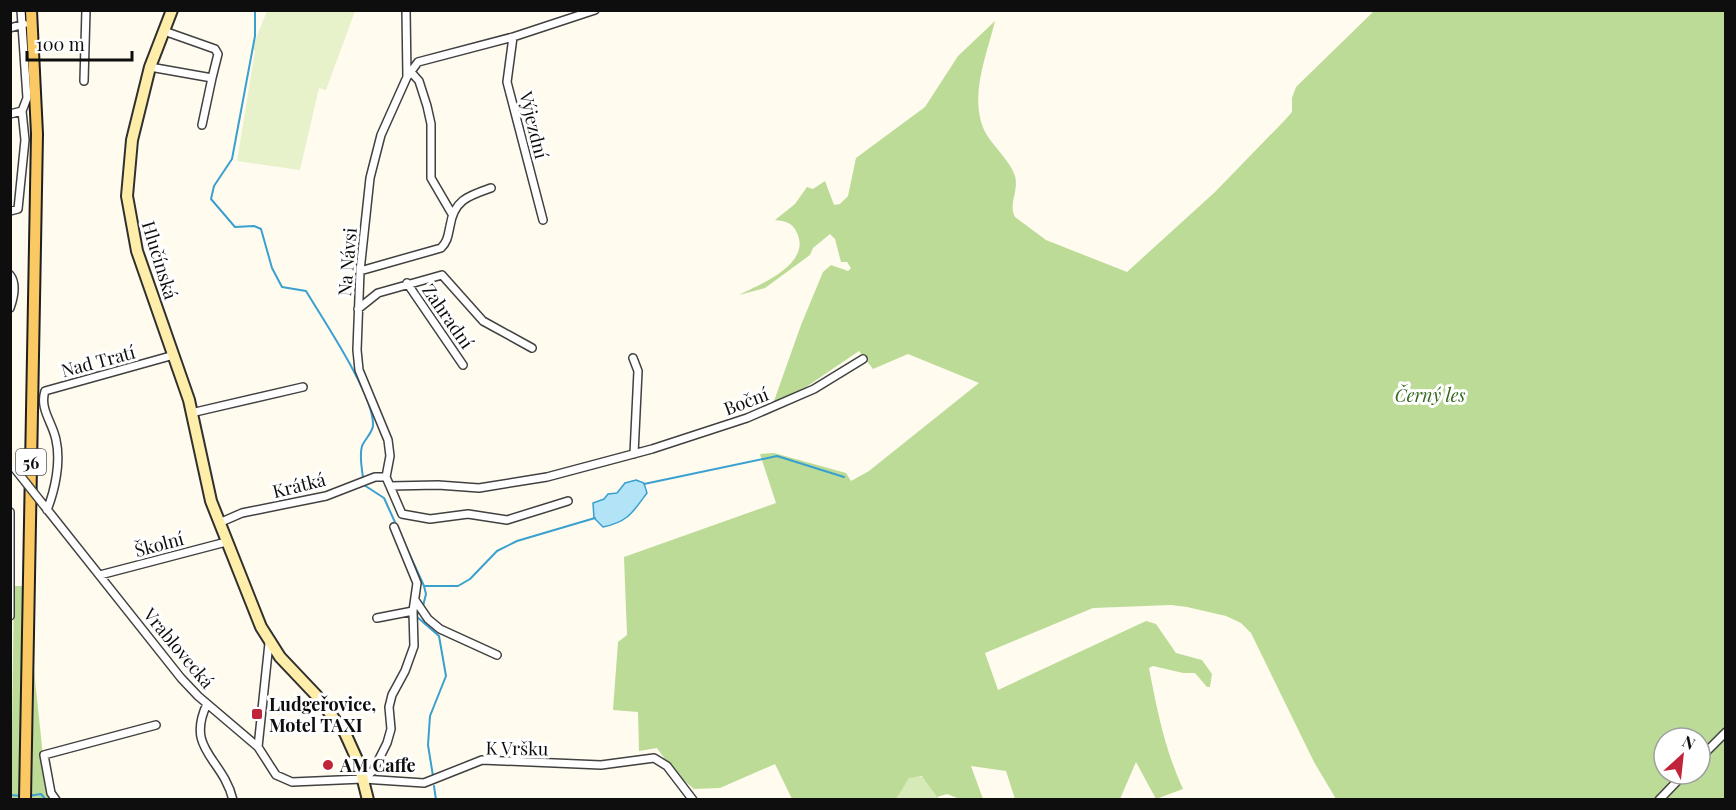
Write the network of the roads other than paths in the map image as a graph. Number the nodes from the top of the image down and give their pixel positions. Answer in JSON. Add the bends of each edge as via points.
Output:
{"nodes":[{"id":1,"x":21,"y":10,"type":"edge"},
{"id":2,"x":31,"y":10,"type":"edge"},
{"id":3,"x":86,"y":10,"type":"edge"},
{"id":4,"x":172,"y":10,"type":"edge"},
{"id":5,"x":406,"y":10,"type":"edge"},
{"id":6,"x":595,"y":10,"type":"edge"},
{"id":7,"x":24,"y":24,"type":"junction"},
{"id":8,"x":10,"y":28,"type":"edge"},
{"id":9,"x":164,"y":31,"type":"junction"},
{"id":10,"x":513,"y":37,"type":"junction"},
{"id":11,"x":150,"y":67,"type":"junction"},
{"id":12,"x":409,"y":74,"type":"junction"},
{"id":13,"x":212,"y":78,"type":"junction"},
{"id":14,"x":84,"y":81,"type":"dead end"},
{"id":15,"x":22,"y":111,"type":"junction"},
{"id":16,"x":10,"y":114,"type":"edge"},
{"id":17,"x":202,"y":125,"type":"dead end"},
{"id":18,"x":491,"y":188,"type":"dead end"},
{"id":19,"x":10,"y":211,"type":"edge"},
{"id":20,"x":452,"y":214,"type":"junction"},
{"id":21,"x":543,"y":220,"type":"dead end"},
{"id":22,"x":360,"y":271,"type":"junction"},
{"id":23,"x":10,"y":275,"type":"edge"},
{"id":24,"x":407,"y":283,"type":"junction"},
{"id":25,"x":10,"y":308,"type":"edge"},
{"id":26,"x":358,"y":309,"type":"junction"},
{"id":27,"x":532,"y":348,"type":"dead end"},
{"id":28,"x":174,"y":355,"type":"junction"},
{"id":29,"x":633,"y":358,"type":"dead end"},
{"id":30,"x":863,"y":359,"type":"dead end"},
{"id":31,"x":464,"y":365,"type":"dead end"},
{"id":32,"x":648,"y":369,"type":"dead end"},
{"id":33,"x":638,"y":371,"type":"junction"},
{"id":34,"x":303,"y":387,"type":"dead end"},
{"id":35,"x":192,"y":413,"type":"junction"},
{"id":36,"x":634,"y":453,"type":"junction"},
{"id":37,"x":13,"y":467,"type":"edge"},
{"id":38,"x":386,"y":477,"type":"junction"},
{"id":39,"x":390,"y":486,"type":"junction"},
{"id":40,"x":568,"y":501,"type":"dead end"},
{"id":41,"x":47,"y":510,"type":"junction"},
{"id":42,"x":10,"y":512,"type":"edge"},
{"id":43,"x":219,"y":523,"type":"junction"},
{"id":44,"x":394,"y":527,"type":"dead end"},
{"id":45,"x":226,"y":542,"type":"junction"},
{"id":46,"x":100,"y":575,"type":"junction"},
{"id":47,"x":11,"y":590,"type":"edge"},
{"id":48,"x":419,"y":604,"type":"junction"},
{"id":49,"x":413,"y":612,"type":"junction"},
{"id":50,"x":10,"y":616,"type":"edge"},
{"id":51,"x":377,"y":618,"type":"dead end"},
{"id":52,"x":269,"y":643,"type":"junction"},
{"id":53,"x":497,"y":655,"type":"dead end"},
{"id":54,"x":207,"y":704,"type":"junction"},
{"id":55,"x":156,"y":725,"type":"dead end"},
{"id":56,"x":1725,"y":732,"type":"edge"},
{"id":57,"x":1712,"y":746,"type":"edge"},
{"id":58,"x":258,"y":747,"type":"junction"},
{"id":59,"x":363,"y":779,"type":"junction"},
{"id":60,"x":1672,"y":786,"type":"edge"},
{"id":61,"x":25,"y":795,"type":"edge"},
{"id":62,"x":56,"y":800,"type":"edge"},
{"id":63,"x":233,"y":800,"type":"edge"},
{"id":64,"x":368,"y":800,"type":"edge"},
{"id":65,"x":693,"y":800,"type":"edge"},
{"id":66,"x":1659,"y":800,"type":"edge"}],
"edges":[{"from":1,"to":7,"type":"street"},
{"from":2,"to":61,"type":"main road","number":"56","via":[[37,134]]},
{"from":3,"to":14,"type":"street"},
{"from":4,"to":9,"type":"street","name":"Hlučínská"},
{"from":5,"to":12,"type":"street","name":"Na Návsi"},
{"from":6,"to":10,"type":"street"},
{"from":7,"to":8,"type":"street"},
{"from":7,"to":15,"type":"street","via":[[27,98]]},
{"from":9,"to":11,"type":"street","name":"Hlučínská"},
{"from":9,"to":13,"type":"street","via":[[215,49],[218,54]]},
{"from":10,"to":12,"type":"street","via":[[418,62]]},
{"from":10,"to":21,"type":"street","name":"Výjezdní","via":[[507,82]]},
{"from":11,"to":13,"type":"street"},
{"from":11,"to":28,"type":"street","name":"Hlučínská","via":[[132,140],[127,196],[137,251]]},
{"from":12,"to":20,"type":"street","via":[[419,81],[429,114],[431,178]]},
{"from":12,"to":22,"type":"street","name":"Na Návsi","via":[[381,135],[370,178]]},
{"from":13,"to":17,"type":"street"},
{"from":15,"to":16,"type":"street"},
{"from":15,"to":19,"type":"street","via":[[23,170],[18,209]]},
{"from":18,"to":20,"type":"street","via":[[463,199]]},
{"from":20,"to":22,"type":"street","via":[[447,242],[441,248]]},
{"from":22,"to":26,"type":"street","name":"Na Návsi"},
{"from":23,"to":25,"type":"street","via":[[15,295]]},
{"from":24,"to":26,"type":"street","name":"Zahradní","via":[[378,293]]},
{"from":24,"to":27,"type":"street","name":"Zahradní","via":[[442,275],[483,321]]},
{"from":24,"to":31,"type":"street","name":"Zahradní"},
{"from":26,"to":38,"type":"street","name":"Na Návsi","via":[[359,370],[388,440]]},
{"from":28,"to":35,"type":"street","name":"Hlučínská"},
{"from":28,"to":41,"type":"street","name":"Nad Tratí","via":[[45,391],[46,414],[57,445],[55,479]]},
{"from":29,"to":33,"type":"street"},
{"from":30,"to":36,"type":"street","name":"Boční","via":[[814,389],[747,418]]},
{"from":32,"to":33,"type":"street"},
{"from":33,"to":36,"type":"street"},
{"from":34,"to":35,"type":"street"},
{"from":35,"to":43,"type":"street","name":"Hlučínská","via":[[206,483]]},
{"from":36,"to":39,"type":"street","name":"Boční","via":[[547,477],[479,488],[438,484]]},
{"from":37,"to":41,"type":"street","name":"Vrablovecká","bridge":true},
{"from":38,"to":39,"type":"street","name":"Na Návsi"},
{"from":38,"to":43,"type":"street","name":"Krátká","via":[[375,477],[309,501],[242,513]]},
{"from":39,"to":40,"type":"street","name":"Na Návsi","via":[[402,514],[430,519],[468,514],[507,520]]},
{"from":41,"to":46,"type":"street","name":"Vrablovecká"},
{"from":42,"to":47,"type":"street"},
{"from":43,"to":45,"type":"street","name":"Hlučínská"},
{"from":44,"to":48,"type":"street","via":[[417,583]]},
{"from":45,"to":46,"type":"street","name":"Školní"},
{"from":45,"to":52,"type":"street","name":"Hlučínská"},
{"from":46,"to":54,"type":"street","name":"Vrablovecká","via":[[181,678]]},
{"from":47,"to":50,"type":"street"},
{"from":48,"to":49,"type":"street"},
{"from":48,"to":53,"type":"street","via":[[440,629]]},
{"from":49,"to":51,"type":"street"},
{"from":49,"to":59,"type":"street","via":[[412,655],[392,695],[389,736],[373,771]]},
{"from":52,"to":58,"type":"street","name":"Hlučínská"},
{"from":52,"to":59,"type":"street","name":"Hlučínská","via":[[335,718],[353,749]]},
{"from":54,"to":58,"type":"street","name":"Vrablovecká"},
{"from":54,"to":63,"type":"street","via":[[199,721],[200,737]]},
{"from":55,"to":62,"type":"street","via":[[44,755],[51,793]]},
{"from":56,"to":57,"type":"street"},
{"from":58,"to":59,"type":"street","name":"Vrablovecká","via":[[271,770],[286,781]]},
{"from":59,"to":64,"type":"street","name":"Hlučínská"},
{"from":59,"to":65,"type":"street","name":"K Vršku","via":[[424,783],[482,760],[602,765],[654,758],[667,766]]},
{"from":60,"to":66,"type":"street"}]}
